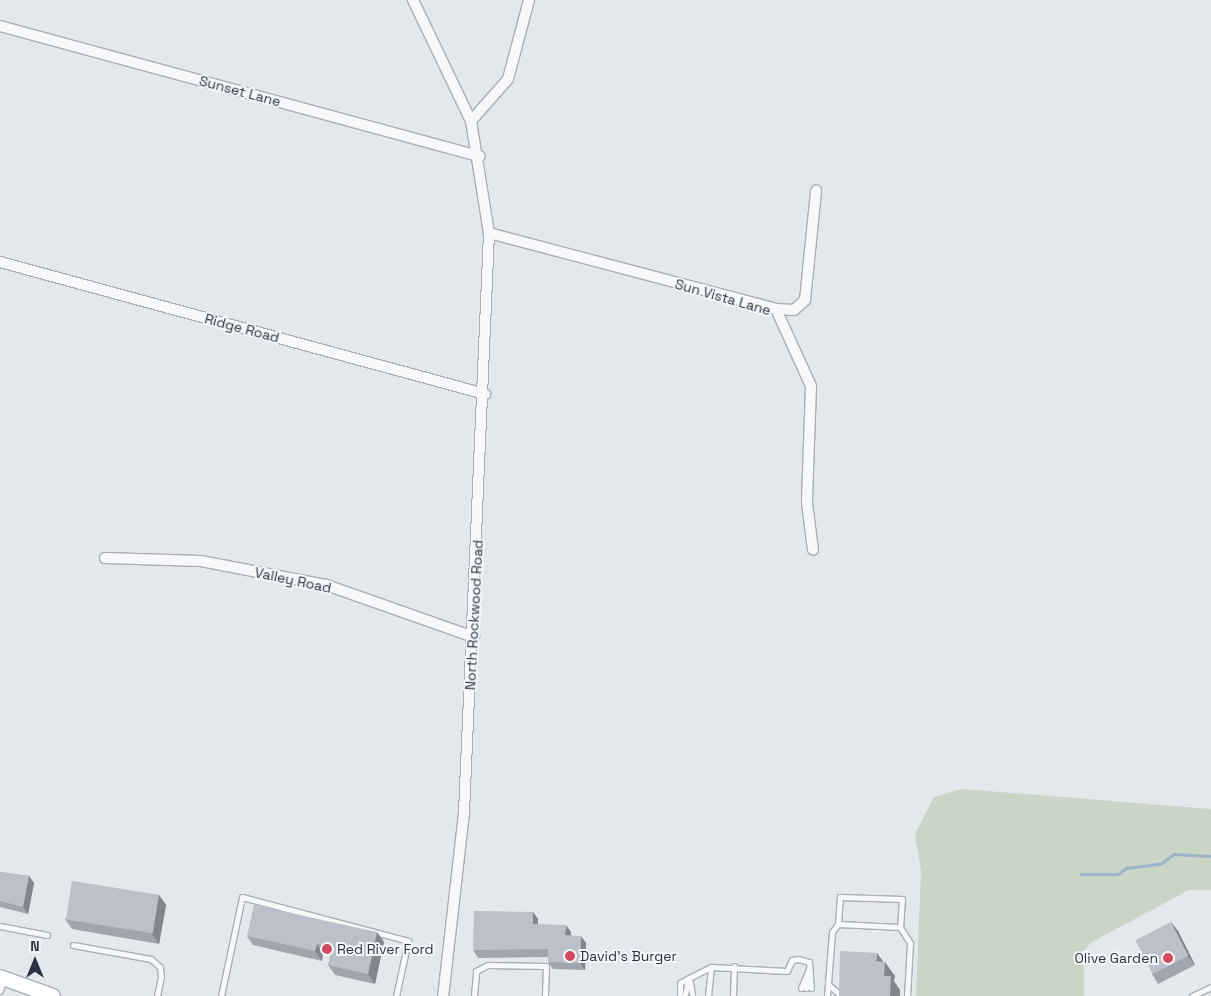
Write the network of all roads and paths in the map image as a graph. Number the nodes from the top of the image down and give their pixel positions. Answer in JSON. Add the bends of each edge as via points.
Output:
{"nodes":[{"id":1,"x":413,"y":0,"type":"edge"},
{"id":2,"x":528,"y":0,"type":"edge"},
{"id":3,"x":0,"y":26,"type":"edge"},
{"id":4,"x":472,"y":121,"type":"junction"},
{"id":5,"x":480,"y":156,"type":"junction"},
{"id":6,"x":816,"y":190,"type":"dead end"},
{"id":7,"x":489,"y":233,"type":"junction"},
{"id":8,"x":0,"y":262,"type":"edge"},
{"id":9,"x":776,"y":310,"type":"junction"},
{"id":10,"x":485,"y":394,"type":"junction"},
{"id":11,"x":813,"y":550,"type":"dead end"},
{"id":12,"x":105,"y":558,"type":"dead end"},
{"id":13,"x":474,"y":637,"type":"junction"},
{"id":14,"x":838,"y":924,"type":"junction"},
{"id":15,"x":0,"y":926,"type":"edge"},
{"id":16,"x":900,"y":927,"type":"junction"},
{"id":17,"x":47,"y":935,"type":"dead end"},
{"id":18,"x":73,"y":945,"type":"dead end"},
{"id":19,"x":711,"y":966,"type":"junction"},
{"id":20,"x":734,"y":966,"type":"junction"},
{"id":21,"x":809,"y":969,"type":"junction"},
{"id":22,"x":689,"y":978,"type":"junction"},
{"id":23,"x":2,"y":982,"type":"edge"},
{"id":24,"x":828,"y":984,"type":"junction"},
{"id":25,"x":1211,"y":987,"type":"edge"},
{"id":26,"x":682,"y":994,"type":"dead end"},
{"id":27,"x":692,"y":994,"type":"dead end"},
{"id":28,"x":54,"y":996,"type":"edge"},
{"id":29,"x":157,"y":996,"type":"edge"},
{"id":30,"x":221,"y":996,"type":"edge"},
{"id":31,"x":396,"y":996,"type":"edge"},
{"id":32,"x":443,"y":996,"type":"edge"},
{"id":33,"x":474,"y":996,"type":"edge"},
{"id":34,"x":545,"y":996,"type":"edge"},
{"id":35,"x":708,"y":996,"type":"edge"},
{"id":36,"x":733,"y":996,"type":"edge"},
{"id":37,"x":827,"y":996,"type":"edge"},
{"id":38,"x":841,"y":996,"type":"edge"},
{"id":39,"x":908,"y":996,"type":"edge"},
{"id":40,"x":1192,"y":996,"type":"edge"}],
"edges":[{"from":1,"to":4,"type":"street","name":"North Rockwood Road"},
{"from":2,"to":4,"type":"street","via":[[508,78]]},
{"from":3,"to":5,"type":"street","name":"Sunset Lane"},
{"from":4,"to":5,"type":"street","name":"North Rockwood Road"},
{"from":5,"to":7,"type":"street","name":"North Rockwood Road"},
{"from":6,"to":9,"type":"street","via":[[805,300],[794,310]]},
{"from":7,"to":9,"type":"street","name":"Sun Vista Lane"},
{"from":7,"to":10,"type":"street","name":"North Rockwood Road"},
{"from":8,"to":10,"type":"street","name":"Ridge Road"},
{"from":9,"to":11,"type":"street","name":"Sun Vista Lane","via":[[811,386],[807,503]]},
{"from":10,"to":13,"type":"street","name":"North Rockwood Road"},
{"from":12,"to":13,"type":"street","name":"Valley Road","via":[[202,561],[326,586]]},
{"from":13,"to":32,"type":"street","name":"North Rockwood Road","via":[[458,889]]},
{"from":14,"to":16,"type":"lane"},
{"from":14,"to":16,"type":"lane","via":[[840,897],[902,899]]},
{"from":14,"to":24,"type":"lane","via":[[832,932]]},
{"from":15,"to":17,"type":"lane"},
{"from":16,"to":39,"type":"lane","via":[[910,943]]},
{"from":18,"to":29,"type":"lane","via":[[151,959],[160,972]]},
{"from":19,"to":20,"type":"lane"},
{"from":19,"to":22,"type":"lane"},
{"from":19,"to":35,"type":"lane"},
{"from":20,"to":21,"type":"lane","via":[[787,971],[792,960],[798,959],[810,962]]},
{"from":20,"to":36,"type":"lane"},
{"from":21,"to":21,"type":"lane","via":[[806,988]]},
{"from":22,"to":26,"type":"lane"},
{"from":22,"to":27,"type":"lane"},
{"from":23,"to":28,"type":"main road"},
{"from":24,"to":37,"type":"lane"},
{"from":24,"to":38,"type":"lane"},
{"from":25,"to":40,"type":"lane"},
{"from":30,"to":31,"type":"lane","via":[[242,897],[408,941]]},
{"from":33,"to":34,"type":"lane","via":[[476,971],[488,965],[546,966]]}]}
